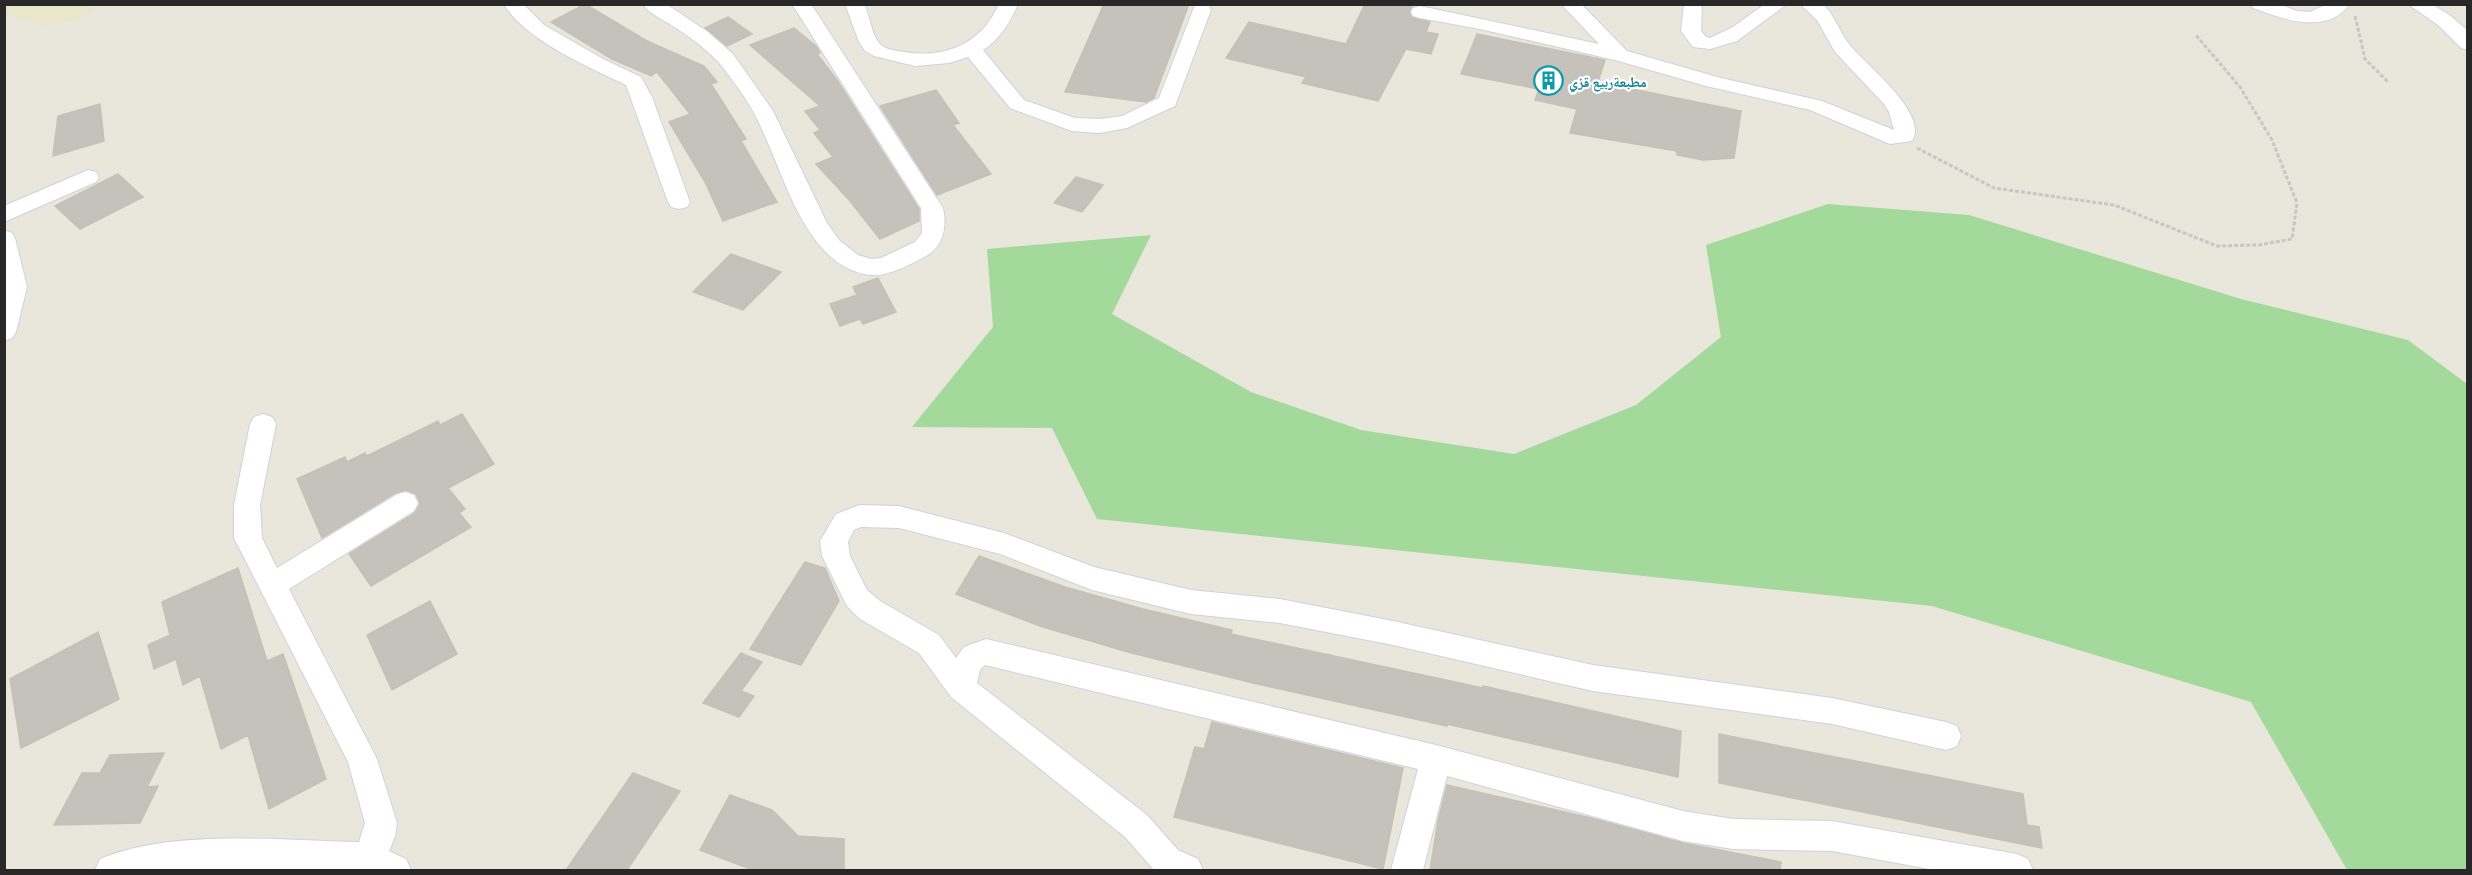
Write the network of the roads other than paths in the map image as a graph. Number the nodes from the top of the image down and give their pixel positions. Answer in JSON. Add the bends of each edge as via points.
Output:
{"nodes":[{"id":1,"x":513,"y":4,"type":"edge"},
{"id":2,"x":652,"y":4,"type":"edge"},
{"id":3,"x":801,"y":4,"type":"edge"},
{"id":4,"x":854,"y":4,"type":"edge"},
{"id":5,"x":1009,"y":4,"type":"edge"},
{"id":6,"x":1570,"y":4,"type":"edge"},
{"id":7,"x":1693,"y":4,"type":"edge"},
{"id":8,"x":1778,"y":4,"type":"edge"},
{"id":9,"x":1809,"y":4,"type":"edge"},
{"id":10,"x":2260,"y":4,"type":"edge"},
{"id":11,"x":2418,"y":4,"type":"edge"},
{"id":12,"x":2348,"y":9,"type":"edge"},
{"id":13,"x":1202,"y":10,"type":"dead end"},
{"id":14,"x":1420,"y":12,"type":"dead end"},
{"id":15,"x":2468,"y":44,"type":"edge"},
{"id":16,"x":972,"y":49,"type":"junction"},
{"id":17,"x":1620,"y":56,"type":"junction"},
{"id":18,"x":88,"y":177,"type":"dead end"},
{"id":19,"x":680,"y":202,"type":"dead end"},
{"id":20,"x":4,"y":215,"type":"edge"},
{"id":21,"x":4,"y":238,"type":"edge"},
{"id":22,"x":4,"y":332,"type":"edge"},
{"id":23,"x":263,"y":424,"type":"dead end"},
{"id":24,"x":405,"y":503,"type":"dead end"},
{"id":25,"x":272,"y":585,"type":"junction"},
{"id":26,"x":961,"y":688,"type":"junction"},
{"id":27,"x":1946,"y":736,"type":"dead end"},
{"id":28,"x":1436,"y":759,"type":"junction"},
{"id":29,"x":381,"y":864,"type":"edge"},
{"id":30,"x":111,"y":870,"type":"edge"},
{"id":31,"x":1187,"y":870,"type":"edge"},
{"id":32,"x":1407,"y":870,"type":"edge"},
{"id":33,"x":2017,"y":870,"type":"edge"}],
"edges":[{"from":1,"to":19,"type":"street","via":[[537,29],[634,81]]},
{"from":2,"to":3,"type":"street","via":[[725,57],[781,143],[816,228],[827,242],[852,262],[871,267],[922,249],[930,240],[935,222],[932,208]]},
{"from":4,"to":16,"type":"street","via":[[873,48],[887,55],[926,60]]},
{"from":5,"to":16,"type":"street","via":[[998,29]]},
{"from":6,"to":17,"type":"street"},
{"from":7,"to":8,"type":"street","via":[[1691,31],[1700,43],[1709,44],[1728,39]]},
{"from":9,"to":17,"type":"street","via":[[1821,11],[1840,46],[1891,100],[1905,136],[1897,138],[1815,105]]},
{"from":10,"to":12,"type":"street","via":[[2314,19]]},
{"from":11,"to":15,"type":"street","via":[[2447,22]]},
{"from":13,"to":16,"type":"street","via":[[1168,102],[1127,122],[1100,126],[1072,124],[1017,104]]},
{"from":14,"to":17,"type":"street"},
{"from":18,"to":20,"type":"street"},
{"from":21,"to":22,"type":"street","via":[[15,287]]},
{"from":23,"to":25,"type":"street","via":[[247,505],[248,538]]},
{"from":24,"to":25,"type":"street"},
{"from":25,"to":29,"type":"street","via":[[362,759],[381,823]]},
{"from":26,"to":27,"type":"street","via":[[929,644],[870,610],[857,598],[836,556],[834,541],[845,522],[860,516],[899,517],[1004,544],[1092,578],[1191,602],[1280,611],[1593,678],[1832,711]]},
{"from":26,"to":28,"type":"street","via":[[969,662],[986,652]]},
{"from":26,"to":31,"type":"street","via":[[1136,826],[1167,861]]},
{"from":28,"to":32,"type":"street"},
{"from":28,"to":33,"type":"street","via":[[1683,826],[1733,834],[1832,836]]},
{"from":29,"to":30,"type":"street","via":[[199,855]]}]}
